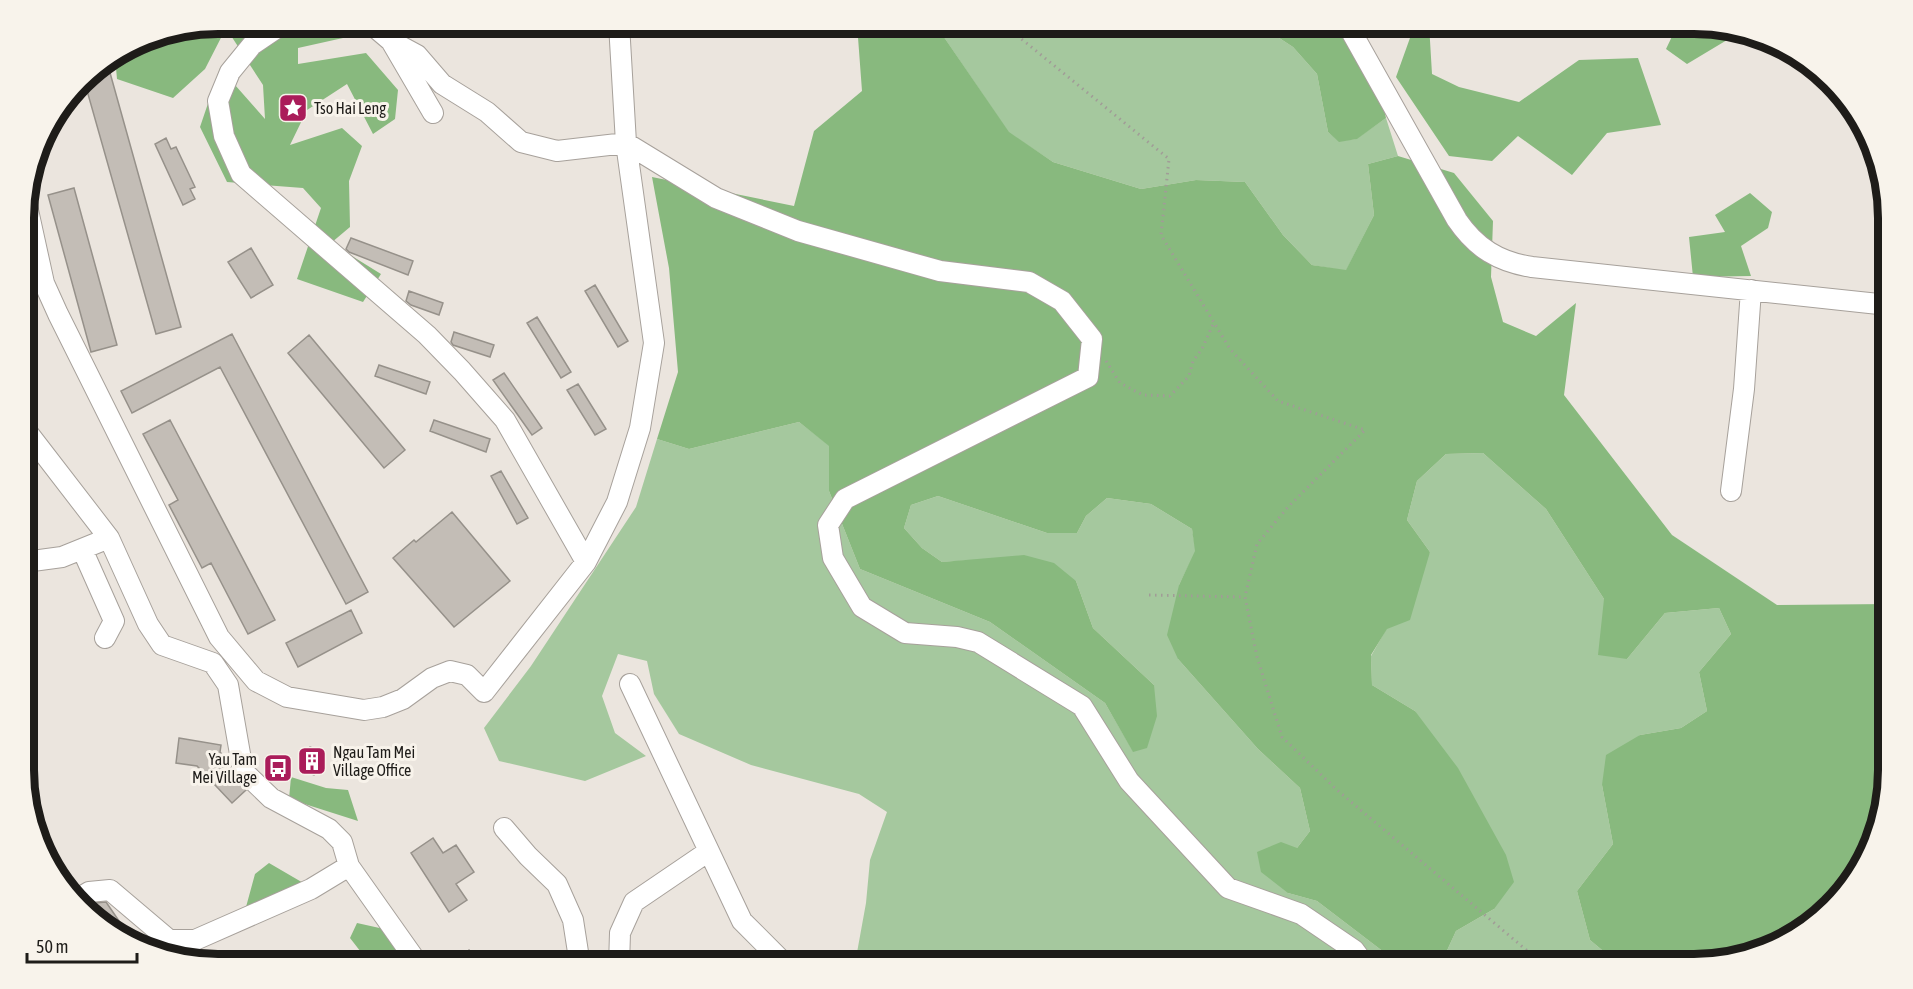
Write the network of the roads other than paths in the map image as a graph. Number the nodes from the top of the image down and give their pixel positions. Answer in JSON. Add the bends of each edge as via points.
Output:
{"nodes":[{"id":1,"x":268,"y":34,"type":"edge"},
{"id":2,"x":383,"y":34,"type":"edge"},
{"id":3,"x":621,"y":34,"type":"edge"},
{"id":4,"x":1353,"y":34,"type":"edge"},
{"id":5,"x":391,"y":41,"type":"junction"},
{"id":6,"x":433,"y":113,"type":"dead end"},
{"id":7,"x":626,"y":143,"type":"junction"},
{"id":8,"x":35,"y":242,"type":"edge"},
{"id":9,"x":1751,"y":290,"type":"junction"},
{"id":10,"x":1878,"y":304,"type":"edge"},
{"id":11,"x":35,"y":441,"type":"edge"},
{"id":12,"x":1731,"y":490,"type":"dead end"},
{"id":13,"x":109,"y":538,"type":"junction"},
{"id":14,"x":82,"y":549,"type":"junction"},
{"id":15,"x":34,"y":561,"type":"edge"},
{"id":16,"x":586,"y":562,"type":"junction"},
{"id":17,"x":105,"y":638,"type":"dead end"},
{"id":18,"x":630,"y":684,"type":"dead end"},
{"id":19,"x":504,"y":828,"type":"dead end"},
{"id":20,"x":709,"y":850,"type":"junction"},
{"id":21,"x":349,"y":866,"type":"junction"},
{"id":22,"x":83,"y":895,"type":"edge"},
{"id":23,"x":166,"y":946,"type":"edge"},
{"id":24,"x":1357,"y":954,"type":"edge"},
{"id":25,"x":412,"y":955,"type":"edge"},
{"id":26,"x":578,"y":955,"type":"edge"},
{"id":27,"x":619,"y":955,"type":"edge"},
{"id":28,"x":776,"y":955,"type":"edge"}],
"edges":[{"from":1,"to":16,"type":"street","via":[[252,45],[230,72],[218,101],[224,136],[241,174],[427,335],[462,371],[505,420]]},
{"from":2,"to":5,"type":"street"},
{"from":3,"to":7,"type":"street"},
{"from":4,"to":9,"type":"street","via":[[1457,220],[1482,249],[1524,266]]},
{"from":5,"to":6,"type":"street"},
{"from":5,"to":7,"type":"street","via":[[417,55],[442,84],[487,112],[521,142],[557,151]]},
{"from":7,"to":16,"type":"street","via":[[654,343],[640,428],[617,502]]},
{"from":7,"to":24,"type":"street","via":[[716,198],[798,231],[940,271],[1029,282],[1062,301],[1092,339],[1088,377],[845,499],[828,525],[833,558],[862,607],[905,633],[978,642],[1082,706],[1129,781],[1228,888],[1301,914]]},
{"from":8,"to":16,"type":"street","via":[[44,283],[58,314],[219,637],[256,681],[286,697],[364,710],[402,699],[432,678],[450,671],[467,675],[484,692]]},
{"from":9,"to":10,"type":"street"},
{"from":9,"to":12,"type":"street"},
{"from":11,"to":13,"type":"street"},
{"from":13,"to":14,"type":"street"},
{"from":13,"to":21,"type":"street","via":[[148,624],[162,645],[213,663],[228,685],[243,771],[271,798],[329,829],[342,842]]},
{"from":14,"to":15,"type":"street"},
{"from":14,"to":17,"type":"street","via":[[114,621]]},
{"from":18,"to":20,"type":"street"},
{"from":19,"to":26,"type":"street","via":[[557,885],[573,920]]},
{"from":20,"to":27,"type":"street","via":[[634,902],[620,933]]},
{"from":20,"to":28,"type":"street","via":[[742,921]]},
{"from":21,"to":23,"type":"street","via":[[311,889],[195,940]]},
{"from":21,"to":25,"type":"street"},
{"from":22,"to":23,"type":"street","via":[[110,890]]}]}
